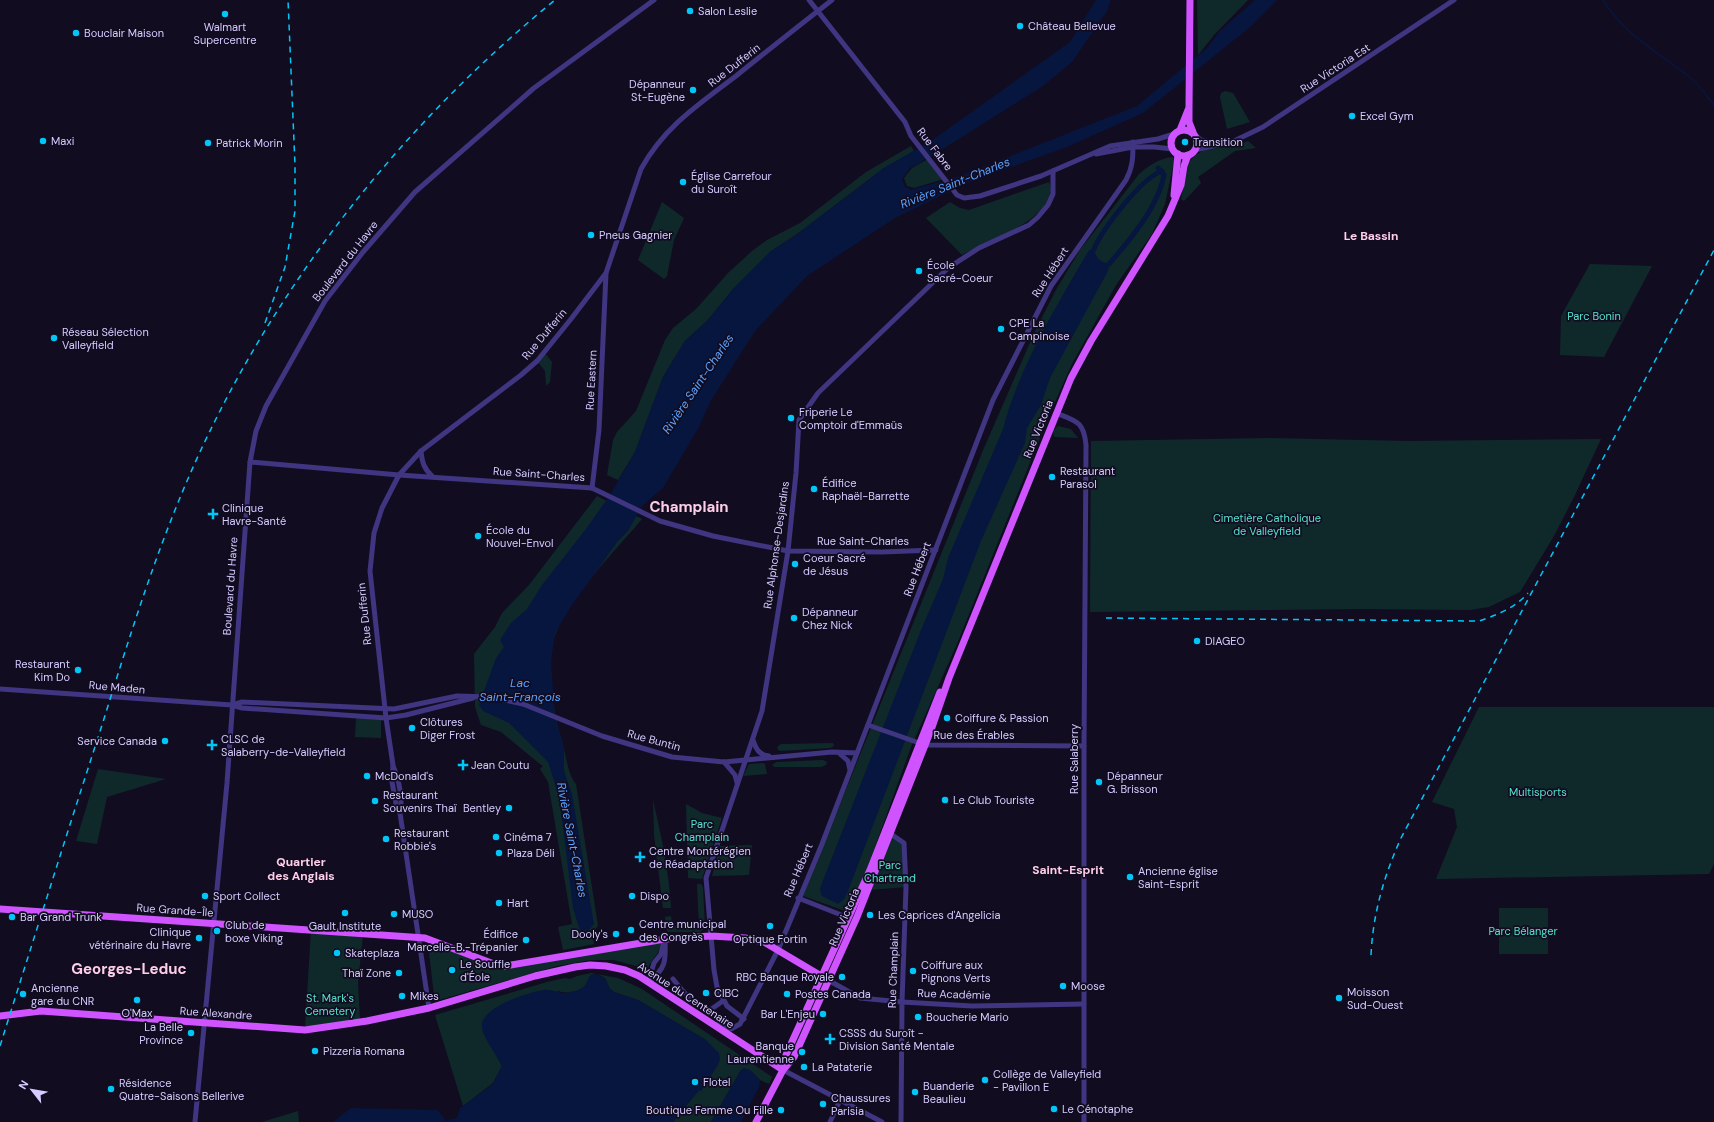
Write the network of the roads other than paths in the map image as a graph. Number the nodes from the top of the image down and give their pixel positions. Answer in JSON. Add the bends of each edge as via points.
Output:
{"nodes":[{"id":1,"x":654,"y":0,"type":"edge"},
{"id":2,"x":809,"y":0,"type":"edge"},
{"id":3,"x":832,"y":0,"type":"edge"},
{"id":4,"x":1190,"y":0,"type":"edge"},
{"id":5,"x":1454,"y":0,"type":"edge"},
{"id":6,"x":818,"y":12,"type":"junction"},
{"id":7,"x":1188,"y":108,"type":"junction"},
{"id":8,"x":1177,"y":132,"type":"junction"},
{"id":9,"x":1194,"y":134,"type":"junction"},
{"id":10,"x":1133,"y":144,"type":"junction"},
{"id":11,"x":1221,"y":144,"type":"junction"},
{"id":12,"x":1195,"y":150,"type":"junction"},
{"id":13,"x":1175,"y":152,"type":"junction"},
{"id":14,"x":1188,"y":155,"type":"junction"},
{"id":15,"x":1053,"y":171,"type":"junction"},
{"id":16,"x":1173,"y":201,"type":"junction"},
{"id":17,"x":606,"y":273,"type":"junction"},
{"id":18,"x":1056,"y":413,"type":"junction"},
{"id":19,"x":421,"y":451,"type":"junction"},
{"id":20,"x":250,"y":462,"type":"junction"},
{"id":21,"x":399,"y":475,"type":"junction"},
{"id":22,"x":433,"y":477,"type":"junction"},
{"id":23,"x":592,"y":488,"type":"junction"},
{"id":24,"x":788,"y":550,"type":"junction"},
{"id":25,"x":936,"y":550,"type":"junction"},
{"id":26,"x":0,"y":689,"type":"edge"},
{"id":27,"x":479,"y":697,"type":"junction"},
{"id":28,"x":232,"y":705,"type":"junction"},
{"id":29,"x":385,"y":709,"type":"junction"},
{"id":30,"x":386,"y":718,"type":"junction"},
{"id":31,"x":868,"y":725,"type":"junction"},
{"id":32,"x":753,"y":740,"type":"junction"},
{"id":33,"x":922,"y":745,"type":"junction"},
{"id":34,"x":1084,"y":746,"type":"junction"},
{"id":35,"x":839,"y":753,"type":"junction"},
{"id":36,"x":857,"y":753,"type":"junction"},
{"id":37,"x":770,"y":757,"type":"junction"},
{"id":38,"x":745,"y":761,"type":"junction"},
{"id":39,"x":724,"y":762,"type":"junction"},
{"id":40,"x":850,"y":770,"type":"junction"},
{"id":41,"x":737,"y":785,"type":"junction"},
{"id":42,"x":887,"y":832,"type":"junction"},
{"id":43,"x":798,"y":898,"type":"junction"},
{"id":44,"x":0,"y":909,"type":"edge"},
{"id":45,"x":848,"y":918,"type":"junction"},
{"id":46,"x":214,"y":923,"type":"junction"},
{"id":47,"x":711,"y":936,"type":"junction"},
{"id":48,"x":420,"y":938,"type":"junction"},
{"id":49,"x":665,"y":939,"type":"junction"},
{"id":50,"x":778,"y":950,"type":"junction"},
{"id":51,"x":821,"y":977,"type":"junction"},
{"id":52,"x":673,"y":979,"type":"dead end"},
{"id":53,"x":828,"y":980,"type":"junction"},
{"id":54,"x":648,"y":982,"type":"junction"},
{"id":55,"x":723,"y":1002,"type":"junction"},
{"id":56,"x":902,"y":1002,"type":"junction"},
{"id":57,"x":1084,"y":1004,"type":"junction"},
{"id":58,"x":429,"y":1008,"type":"junction"},
{"id":59,"x":700,"y":1015,"type":"junction"},
{"id":60,"x":0,"y":1016,"type":"edge"},
{"id":61,"x":744,"y":1019,"type":"junction"},
{"id":62,"x":204,"y":1023,"type":"junction"},
{"id":63,"x":784,"y":1070,"type":"junction"},
{"id":64,"x":840,"y":1100,"type":"junction"},
{"id":65,"x":195,"y":1122,"type":"edge"},
{"id":66,"x":756,"y":1122,"type":"edge"},
{"id":67,"x":830,"y":1122,"type":"edge"},
{"id":68,"x":882,"y":1122,"type":"edge"},
{"id":69,"x":901,"y":1122,"type":"edge"},
{"id":70,"x":1084,"y":1122,"type":"edge"}],
"edges":[{"from":1,"to":20,"type":"street","name":"Boulevard du Havre","via":[[534,88],[415,192],[325,301],[266,406],[256,431]]},
{"from":2,"to":6,"type":"street","name":"Rue Fabre"},
{"from":3,"to":6,"type":"street","name":"Rue Dufferin"},
{"from":4,"to":7,"type":"main road"},
{"from":5,"to":11,"type":"street","name":"Rue Victoria Est","via":[[1263,127],[1234,141]]},
{"from":6,"to":15,"type":"street","name":"Rue Fabre","via":[[905,122],[911,136],[957,195],[964,198],[980,196]]},
{"from":6,"to":17,"type":"street","name":"Rue Dufferin","via":[[695,107],[657,142],[633,189]]},
{"from":7,"to":8,"type":"main road"},
{"from":7,"to":9,"type":"main road","via":[[1189,122]]},
{"from":8,"to":9,"type":"main road","via":[[1187,129]]},
{"from":8,"to":10,"type":"street","name":"Rue Fabre","via":[[1168,137]]},
{"from":8,"to":13,"type":"main road","via":[[1171,142]]},
{"from":9,"to":11,"type":"street","name":"Rue Victoria Est","via":[[1201,140]]},
{"from":9,"to":12,"type":"main road","via":[[1198,143]]},
{"from":10,"to":13,"type":"street","name":"Rue Fabre"},
{"from":10,"to":15,"type":"street","name":"Rue Fabre","via":[[1093,154]]},
{"from":10,"to":25,"type":"street","name":"Rue Hébert","via":[[1134,159],[1131,171],[1051,286],[1000,384]]},
{"from":11,"to":12,"type":"street","name":"Rue Victoria Est"},
{"from":12,"to":14,"type":"main road"},
{"from":13,"to":14,"type":"main road"},
{"from":13,"to":16,"type":"main road","name":"Rue Victoria"},
{"from":14,"to":16,"type":"main road","name":"Rue Victoria","via":[[1178,193]]},
{"from":15,"to":24,"type":"street","name":"Rue Alphonse-Desjardins","via":[[1053,194],[1038,217],[1029,225],[979,248],[948,268],[818,393],[806,409],[799,420]]},
{"from":16,"to":18,"type":"main road","name":"Rue Victoria","via":[[1162,228],[1091,341]]},
{"from":17,"to":19,"type":"street","name":"Rue Dufferin","via":[[537,361],[521,376]]},
{"from":17,"to":23,"type":"street","name":"Rue Eastern","via":[[599,430]]},
{"from":18,"to":33,"type":"main road","name":"Rue Victoria"},
{"from":18,"to":34,"type":"street","name":"Rue Salaberry","via":[[1074,420],[1082,427],[1086,445]]},
{"from":19,"to":21,"type":"street","name":"Rue Dufferin"},
{"from":19,"to":22,"type":"street","via":[[422,464],[426,472]]},
{"from":20,"to":21,"type":"street","name":"Rue Saint-Charles"},
{"from":20,"to":28,"type":"street","name":"Boulevard du Havre"},
{"from":21,"to":22,"type":"street","name":"Rue Saint-Charles"},
{"from":21,"to":29,"type":"street","name":"Rue Dufferin","via":[[382,508],[374,533],[371,560]]},
{"from":22,"to":23,"type":"street","name":"Rue Saint-Charles"},
{"from":23,"to":24,"type":"street","name":"Rue Saint-Charles","via":[[660,522],[713,536]]},
{"from":24,"to":25,"type":"street","name":"Rue Saint-Charles"},
{"from":24,"to":32,"type":"street","name":"Rue Alphonse-Desjardins","via":[[762,711]]},
{"from":25,"to":31,"type":"street","name":"Rue Hébert"},
{"from":26,"to":28,"type":"street","name":"Rue Maden"},
{"from":27,"to":29,"type":"street","name":"Rue Buntin","via":[[457,696],[407,708]]},
{"from":27,"to":30,"type":"street","name":"Rue Buntin"},
{"from":27,"to":39,"type":"street","name":"Rue Buntin","via":[[523,704],[576,726],[655,753]]},
{"from":28,"to":29,"type":"street","name":"Rue Maden","via":[[242,702]]},
{"from":28,"to":30,"type":"street","name":"Rue Maden","via":[[242,708]]},
{"from":28,"to":46,"type":"street","name":"Boulevard du Havre"},
{"from":29,"to":30,"type":"street","name":"Rue Dufferin"},
{"from":30,"to":48,"type":"street","name":"Rue Dufferin","via":[[399,788],[400,813]]},
{"from":31,"to":33,"type":"street","name":"Rue des Érables"},
{"from":31,"to":36,"type":"street","name":"Rue Hébert"},
{"from":32,"to":37,"type":"street","via":[[762,755]]},
{"from":32,"to":38,"type":"street","name":"Rue Alphonse-Desjardins"},
{"from":33,"to":34,"type":"street","name":"Rue des Érables"},
{"from":33,"to":42,"type":"main road","name":"Rue Victoria"},
{"from":34,"to":57,"type":"street","name":"Rue Salaberry"},
{"from":35,"to":36,"type":"street","name":"Rue Buntin"},
{"from":35,"to":37,"type":"street","name":"Rue Buntin"},
{"from":35,"to":40,"type":"street","via":[[848,761]]},
{"from":36,"to":40,"type":"street","name":"Rue Hébert"},
{"from":37,"to":38,"type":"street","name":"Rue Buntin"},
{"from":38,"to":39,"type":"street","name":"Rue Buntin"},
{"from":38,"to":41,"type":"street","name":"Rue Alphonse-Desjardins"},
{"from":39,"to":41,"type":"street","via":[[735,775]]},
{"from":40,"to":43,"type":"street","name":"Rue Hébert"},
{"from":41,"to":47,"type":"street","name":"Rue Alphonse-Desjardins","via":[[706,878]]},
{"from":42,"to":45,"type":"main road","name":"Rue Victoria"},
{"from":42,"to":53,"type":"main road","name":"Rue Victoria","via":[[857,917]]},
{"from":42,"to":56,"type":"street","name":"Rue Champlain","via":[[904,844],[906,887]]},
{"from":43,"to":45,"type":"street"},
{"from":43,"to":50,"type":"street","name":"Rue Hébert"},
{"from":44,"to":46,"type":"main road","name":"Rue Grande-Île"},
{"from":45,"to":51,"type":"main road","name":"Rue Victoria"},
{"from":46,"to":48,"type":"main road","name":"Rue Grande-Île"},
{"from":46,"to":62,"type":"street","name":"Boulevard du Havre"},
{"from":47,"to":49,"type":"main road","name":"Avenue du Centenaire"},
{"from":47,"to":50,"type":"main road","name":"Avenue du Centenaire","via":[[758,940]]},
{"from":47,"to":55,"type":"street","name":"Rue Alphonse-Desjardins","via":[[717,988]]},
{"from":48,"to":49,"type":"main road","name":"Avenue du Centenaire","via":[[439,942],[477,958],[505,966]]},
{"from":48,"to":58,"type":"street","name":"Rue Dufferin"},
{"from":49,"to":54,"type":"street"},
{"from":49,"to":54,"type":"street","via":[[664,965]]},
{"from":50,"to":51,"type":"main road","name":"Avenue du Centenaire"},
{"from":50,"to":61,"type":"street","name":"Rue Hébert"},
{"from":51,"to":53,"type":"main road","name":"Avenue du Centenaire"},
{"from":51,"to":63,"type":"main road","name":"Rue Victoria","via":[[786,1055]]},
{"from":52,"to":55,"type":"street","via":[[685,994],[704,1008],[710,1010]]},
{"from":53,"to":56,"type":"street","name":"Rue Académie","via":[[860,998]]},
{"from":53,"to":63,"type":"main road","name":"Rue Victoria","via":[[794,1057]]},
{"from":54,"to":58,"type":"main road","name":"Avenue du Centenaire","via":[[625,970],[590,964],[535,976]]},
{"from":54,"to":59,"type":"main road","name":"Avenue du Centenaire"},
{"from":55,"to":61,"type":"street","name":"Rue Alphonse-Desjardins"},
{"from":56,"to":57,"type":"street","name":"Rue Académie","via":[[972,1006]]},
{"from":56,"to":69,"type":"street","name":"Rue Champlain"},
{"from":57,"to":70,"type":"street","name":"Rue Salaberry"},
{"from":58,"to":62,"type":"main road","name":"Rue Alexandre","via":[[305,1030]]},
{"from":59,"to":61,"type":"street","via":[[731,1029]]},
{"from":59,"to":63,"type":"main road","name":"Avenue du Centenaire","via":[[733,1039]]},
{"from":60,"to":62,"type":"main road","name":"Rue Alexandre","via":[[41,1011]]},
{"from":62,"to":65,"type":"street","name":"Boulevard du Havre"},
{"from":63,"to":64,"type":"street"},
{"from":63,"to":66,"type":"main road","name":"Rue Victoria"},
{"from":64,"to":67,"type":"street"},
{"from":64,"to":68,"type":"street"}]}
